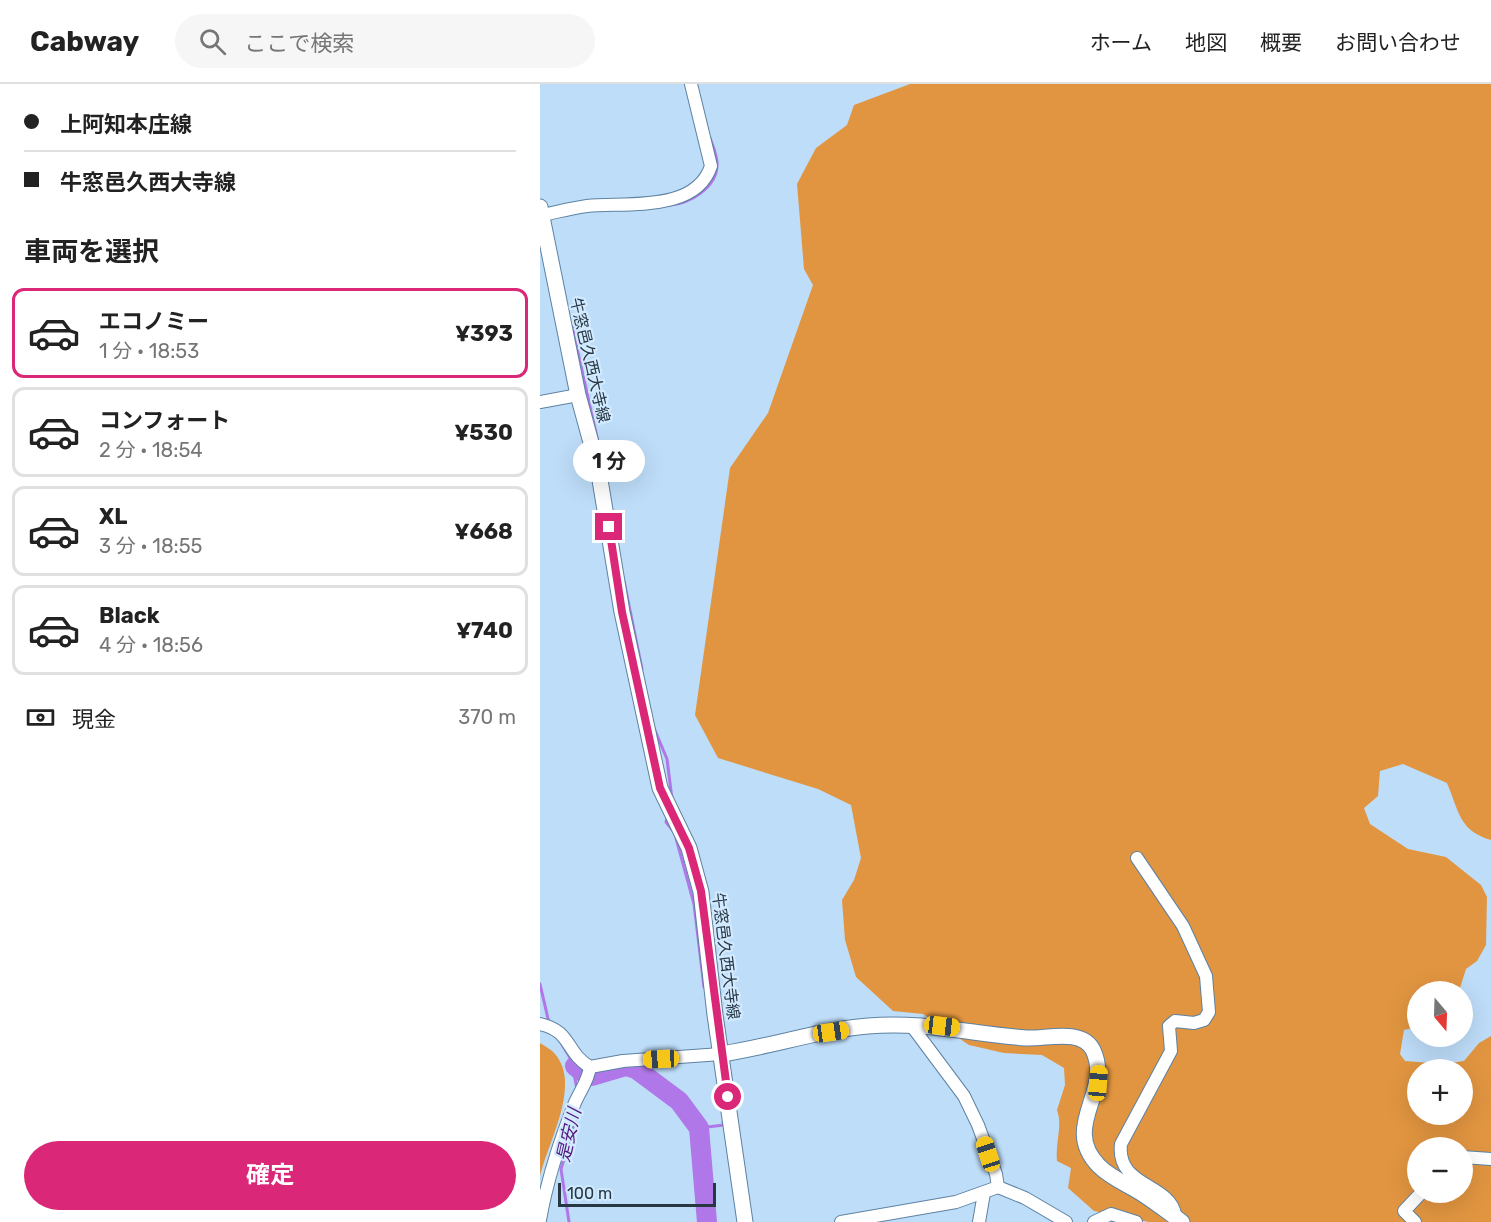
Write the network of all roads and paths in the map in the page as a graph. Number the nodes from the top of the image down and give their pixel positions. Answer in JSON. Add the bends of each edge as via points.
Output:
{"nodes":[{"id":1,"x":691,"y":84,"type":"edge"},
{"id":2,"x":541,"y":211,"type":"edge"},
{"id":3,"x":578,"y":395,"type":"junction"},
{"id":4,"x":540,"y":402,"type":"edge"},
{"id":5,"x":1137,"y":858,"type":"dead end"},
{"id":6,"x":911,"y":1024,"type":"junction"},
{"id":7,"x":546,"y":1026,"type":"edge"},
{"id":8,"x":721,"y":1054,"type":"junction"},
{"id":9,"x":588,"y":1074,"type":"junction"},
{"id":10,"x":1473,"y":1158,"type":"edge"},
{"id":11,"x":1491,"y":1159,"type":"edge"},
{"id":12,"x":998,"y":1187,"type":"junction"},
{"id":13,"x":984,"y":1193,"type":"junction"},
{"id":14,"x":1412,"y":1203,"type":"edge"},
{"id":15,"x":540,"y":1220,"type":"edge"},
{"id":16,"x":1179,"y":1220,"type":"edge"},
{"id":17,"x":745,"y":1222,"type":"edge"},
{"id":18,"x":842,"y":1222,"type":"edge"},
{"id":19,"x":979,"y":1222,"type":"edge"},
{"id":20,"x":1066,"y":1222,"type":"edge"},
{"id":21,"x":1094,"y":1222,"type":"edge"},
{"id":22,"x":1136,"y":1222,"type":"edge"},
{"id":23,"x":1415,"y":1222,"type":"edge"}],
"edges":[{"from":1,"to":2,"type":"street","via":[[711,166],[701,183],[677,199]]},
{"from":2,"to":3,"type":"main road","name":"牛窓邑久西大寺線"},
{"from":3,"to":4,"type":"street"},
{"from":3,"to":8,"type":"main road","name":"牛窓邑久西大寺線","via":[[598,468],[622,612],[660,788],[689,848],[701,891]]},
{"from":5,"to":16,"type":"street","via":[[1183,926],[1206,976],[1209,1012],[1204,1020],[1169,1026],[1171,1051],[1120,1144],[1122,1161],[1130,1175],[1162,1197]]},
{"from":6,"to":8,"type":"main road","via":[[868,1026]]},
{"from":6,"to":12,"type":"street","via":[[964,1096]]},
{"from":6,"to":16,"type":"main road","via":[[1022,1038],[1075,1036],[1085,1040],[1099,1069],[1084,1124],[1091,1155],[1112,1176]]},
{"from":7,"to":9,"type":"street","via":[[566,1039]]},
{"from":8,"to":9,"type":"street","via":[[623,1061]]},
{"from":8,"to":17,"type":"main road","name":"牛窓邑久西大寺線"},
{"from":9,"to":15,"type":"street","via":[[546,1184]]},
{"from":10,"to":11,"type":"street"},
{"from":12,"to":13,"type":"street"},
{"from":12,"to":20,"type":"street"},
{"from":13,"to":18,"type":"street","via":[[956,1202]]},
{"from":13,"to":19,"type":"street"},
{"from":14,"to":23,"type":"street","via":[[1404,1211]]},
{"from":21,"to":22,"type":"street","via":[[1111,1214]]}]}
